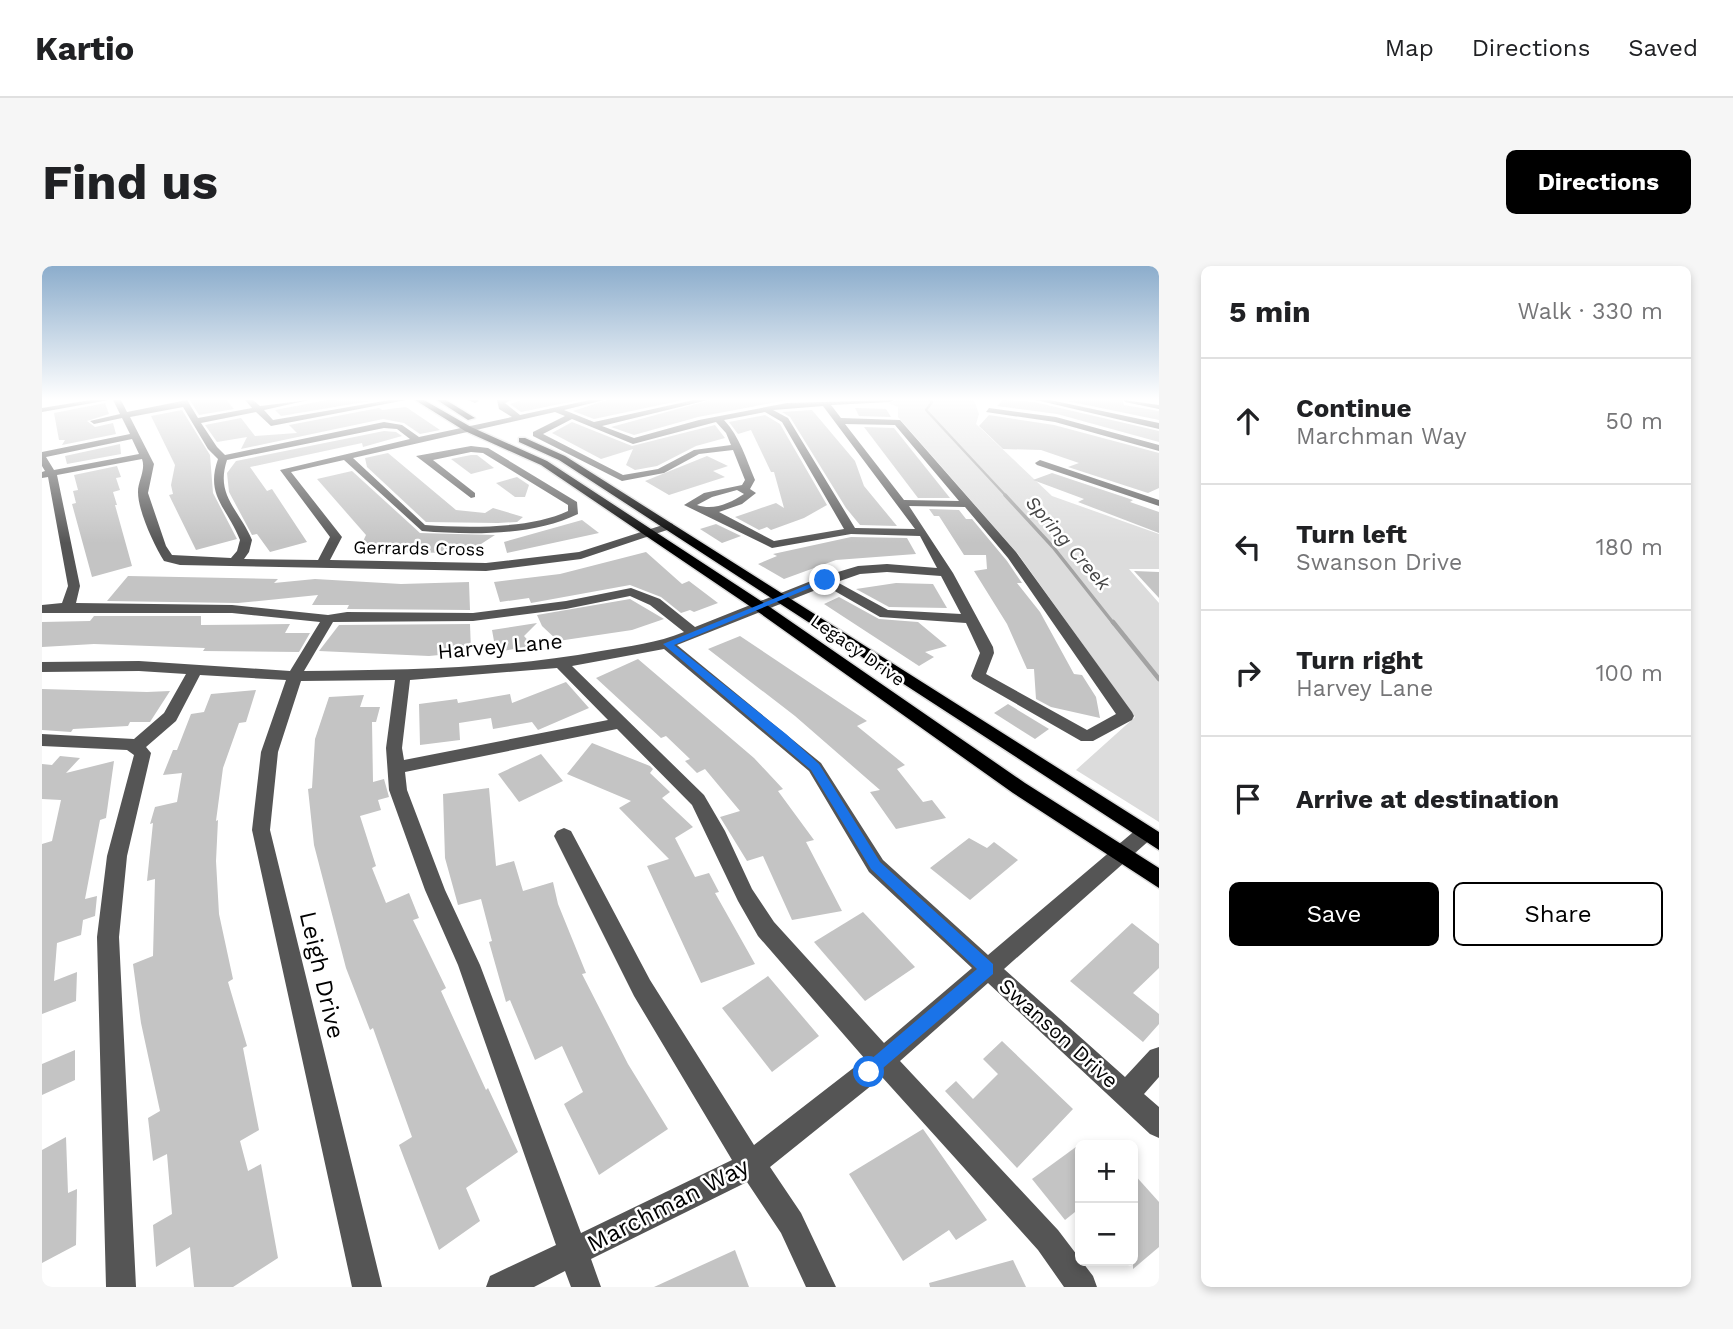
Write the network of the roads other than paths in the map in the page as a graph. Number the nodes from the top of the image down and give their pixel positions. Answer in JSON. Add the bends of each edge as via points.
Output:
{"nodes":[{"id":1,"x":737,"y":447,"type":"edge"},
{"id":2,"x":80,"y":448,"type":"edge"},
{"id":3,"x":140,"y":448,"type":"edge"},
{"id":4,"x":215,"y":448,"type":"edge"},
{"id":5,"x":274,"y":448,"type":"edge"},
{"id":6,"x":384,"y":448,"type":"edge"},
{"id":7,"x":411,"y":448,"type":"edge"},
{"id":8,"x":509,"y":448,"type":"edge"},
{"id":9,"x":538,"y":448,"type":"edge"},
{"id":10,"x":563,"y":448,"type":"edge"},
{"id":11,"x":732,"y":448,"type":"edge"},
{"id":12,"x":801,"y":448,"type":"edge"},
{"id":13,"x":859,"y":448,"type":"edge"},
{"id":14,"x":920,"y":448,"type":"edge"},
{"id":15,"x":42,"y":456,"type":"edge"},
{"id":16,"x":145,"y":456,"type":"junction"},
{"id":17,"x":346,"y":456,"type":"junction"},
{"id":18,"x":223,"y":458,"type":"junction"},
{"id":19,"x":426,"y":459,"type":"junction"},
{"id":20,"x":1040,"y":463,"type":"dead end"},
{"id":21,"x":47,"y":475,"type":"edge"},
{"id":22,"x":746,"y":488,"type":"junction"},
{"id":23,"x":471,"y":495,"type":"dead end"},
{"id":24,"x":901,"y":503,"type":"junction"},
{"id":25,"x":1159,"y":503,"type":"edge"},
{"id":26,"x":969,"y":504,"type":"junction"},
{"id":27,"x":708,"y":511,"type":"junction"},
{"id":28,"x":669,"y":526,"type":"junction"},
{"id":29,"x":851,"y":531,"type":"junction"},
{"id":30,"x":647,"y":533,"type":"junction"},
{"id":31,"x":923,"y":533,"type":"junction"},
{"id":32,"x":234,"y":562,"type":"junction"},
{"id":33,"x":323,"y":563,"type":"junction"},
{"id":34,"x":947,"y":573,"type":"junction"},
{"id":35,"x":825,"y":580,"type":"junction"},
{"id":36,"x":779,"y":598,"type":"junction"},
{"id":37,"x":759,"y":606,"type":"junction"},
{"id":38,"x":68,"y":607,"type":"junction"},
{"id":39,"x":42,"y":609,"type":"edge"},
{"id":40,"x":328,"y":619,"type":"junction"},
{"id":41,"x":971,"y":619,"type":"junction"},
{"id":42,"x":694,"y":633,"type":"junction"},
{"id":43,"x":667,"y":644,"type":"junction"},
{"id":44,"x":561,"y":663,"type":"junction"},
{"id":45,"x":42,"y":667,"type":"edge"},
{"id":46,"x":196,"y":669,"type":"junction"},
{"id":47,"x":403,"y":675,"type":"junction"},
{"id":48,"x":293,"y":676,"type":"junction"},
{"id":49,"x":620,"y":723,"type":"junction"},
{"id":50,"x":42,"y":740,"type":"edge"},
{"id":51,"x":136,"y":746,"type":"junction"},
{"id":52,"x":396,"y":768,"type":"junction"},
{"id":53,"x":564,"y":836,"type":"dead end"},
{"id":54,"x":1152,"y":837,"type":"edge"},
{"id":55,"x":1122,"y":854,"type":"junction"},
{"id":56,"x":1159,"y":879,"type":"edge"},
{"id":57,"x":988,"y":969,"type":"junction"},
{"id":58,"x":884,"y":1059,"type":"junction"},
{"id":59,"x":1159,"y":1059,"type":"edge"},
{"id":60,"x":1127,"y":1094,"type":"junction"},
{"id":61,"x":1159,"y":1125,"type":"edge"},
{"id":62,"x":751,"y":1165,"type":"junction"},
{"id":63,"x":575,"y":1252,"type":"junction"},
{"id":64,"x":121,"y":1287,"type":"edge"},
{"id":65,"x":367,"y":1287,"type":"edge"},
{"id":66,"x":501,"y":1287,"type":"edge"},
{"id":67,"x":586,"y":1287,"type":"edge"},
{"id":68,"x":821,"y":1287,"type":"edge"},
{"id":69,"x":1082,"y":1287,"type":"edge"}],
"edges":[{"from":1,"to":22,"type":"street","via":[[750,480]]},
{"from":2,"to":15,"type":"street"},
{"from":3,"to":16,"type":"street"},
{"from":4,"to":18,"type":"street"},
{"from":5,"to":18,"type":"street"},
{"from":6,"to":17,"type":"street"},
{"from":7,"to":19,"type":"street"},
{"from":8,"to":30,"type":"main road","name":"Legacy Drive","via":[[544,463]]},
{"from":9,"to":28,"type":"main road","name":"Legacy Drive","via":[[562,458]]},
{"from":10,"to":11,"type":"street","via":[[622,478],[661,471],[697,452]]},
{"from":12,"to":29,"type":"street"},
{"from":13,"to":24,"type":"street"},
{"from":14,"to":26,"type":"street"},
{"from":15,"to":21,"type":"street"},
{"from":16,"to":21,"type":"street"},
{"from":16,"to":32,"type":"street","name":"Gerrards Cross","via":[[149,464],[143,493],[166,555],[180,561]]},
{"from":17,"to":19,"type":"street","via":[[422,528],[521,525],[574,512],[573,504],[485,450]]},
{"from":17,"to":33,"type":"street","via":[[285,470],[336,537]]},
{"from":18,"to":32,"type":"street","via":[[217,491],[246,540]]},
{"from":19,"to":23,"type":"street"},
{"from":20,"to":25,"type":"street"},
{"from":21,"to":38,"type":"street","via":[[74,586]]},
{"from":22,"to":27,"type":"street","via":[[749,496]]},
{"from":22,"to":27,"type":"street","via":[[728,488],[690,502],[692,508]]},
{"from":24,"to":26,"type":"street"},
{"from":24,"to":31,"type":"street"},
{"from":26,"to":41,"type":"street","via":[[1012,555],[1126,716],[1087,737],[978,676],[987,653]]},
{"from":27,"to":29,"type":"street","via":[[772,545]]},
{"from":28,"to":30,"type":"street","name":"Gerrards Cross"},
{"from":28,"to":36,"type":"main road","name":"Legacy Drive"},
{"from":29,"to":31,"type":"street"},
{"from":30,"to":33,"type":"street","name":"Gerrards Cross","via":[[581,555],[530,563],[486,567]]},
{"from":30,"to":37,"type":"main road","name":"Legacy Drive"},
{"from":31,"to":34,"type":"street"},
{"from":32,"to":33,"type":"street","name":"Gerrards Cross"},
{"from":34,"to":35,"type":"street","name":"Harvey Lane","via":[[871,568]]},
{"from":34,"to":41,"type":"street"},
{"from":35,"to":36,"type":"street","name":"Harvey Lane"},
{"from":35,"to":41,"type":"street","via":[[885,614]]},
{"from":36,"to":37,"type":"street","name":"Harvey Lane"},
{"from":36,"to":54,"type":"main road","name":"Legacy Drive"},
{"from":37,"to":42,"type":"street","name":"Harvey Lane"},
{"from":37,"to":55,"type":"main road","name":"Legacy Drive","via":[[1019,788]]},
{"from":38,"to":39,"type":"street"},
{"from":38,"to":40,"type":"street","via":[[292,613]]},
{"from":40,"to":42,"type":"street","via":[[473,617],[631,592],[655,601]]},
{"from":40,"to":48,"type":"street","name":"Leigh Drive"},
{"from":42,"to":43,"type":"street","name":"Harvey Lane"},
{"from":43,"to":44,"type":"street","name":"Harvey Lane"},
{"from":43,"to":57,"type":"street","name":"Swanson Drive","via":[[815,767],[876,866]]},
{"from":44,"to":47,"type":"street","name":"Harvey Lane"},
{"from":44,"to":49,"type":"street"},
{"from":45,"to":46,"type":"street","name":"Harvey Lane"},
{"from":46,"to":48,"type":"street","name":"Harvey Lane"},
{"from":46,"to":51,"type":"street","via":[[170,718]]},
{"from":47,"to":48,"type":"street","name":"Harvey Lane"},
{"from":47,"to":52,"type":"street"},
{"from":48,"to":65,"type":"street","name":"Leigh Drive","via":[[276,727],[261,830]]},
{"from":49,"to":52,"type":"street"},
{"from":49,"to":58,"type":"street","via":[[698,800],[766,929]]},
{"from":50,"to":51,"type":"street"},
{"from":51,"to":64,"type":"street","via":[[143,752],[142,761],[117,856],[107,937]]},
{"from":52,"to":63,"type":"street","via":[[398,790],[435,890],[470,965]]},
{"from":53,"to":62,"type":"street","via":[[642,988]]},
{"from":54,"to":55,"type":"street","name":"Marchman Way"},
{"from":55,"to":56,"type":"main road","name":"Legacy Drive"},
{"from":55,"to":57,"type":"street","name":"Marchman Way"},
{"from":57,"to":58,"type":"street","name":"Marchman Way"},
{"from":57,"to":60,"type":"street","name":"Swanson Drive"},
{"from":58,"to":62,"type":"street","name":"Marchman Way"},
{"from":58,"to":69,"type":"street","via":[[1048,1240]]},
{"from":59,"to":60,"type":"street"},
{"from":60,"to":61,"type":"street","name":"Swanson Drive"},
{"from":62,"to":63,"type":"street","name":"Marchman Way"},
{"from":62,"to":68,"type":"street","via":[[811,1261]]},
{"from":63,"to":66,"type":"street","name":"Marchman Way"},
{"from":63,"to":67,"type":"street"}]}
